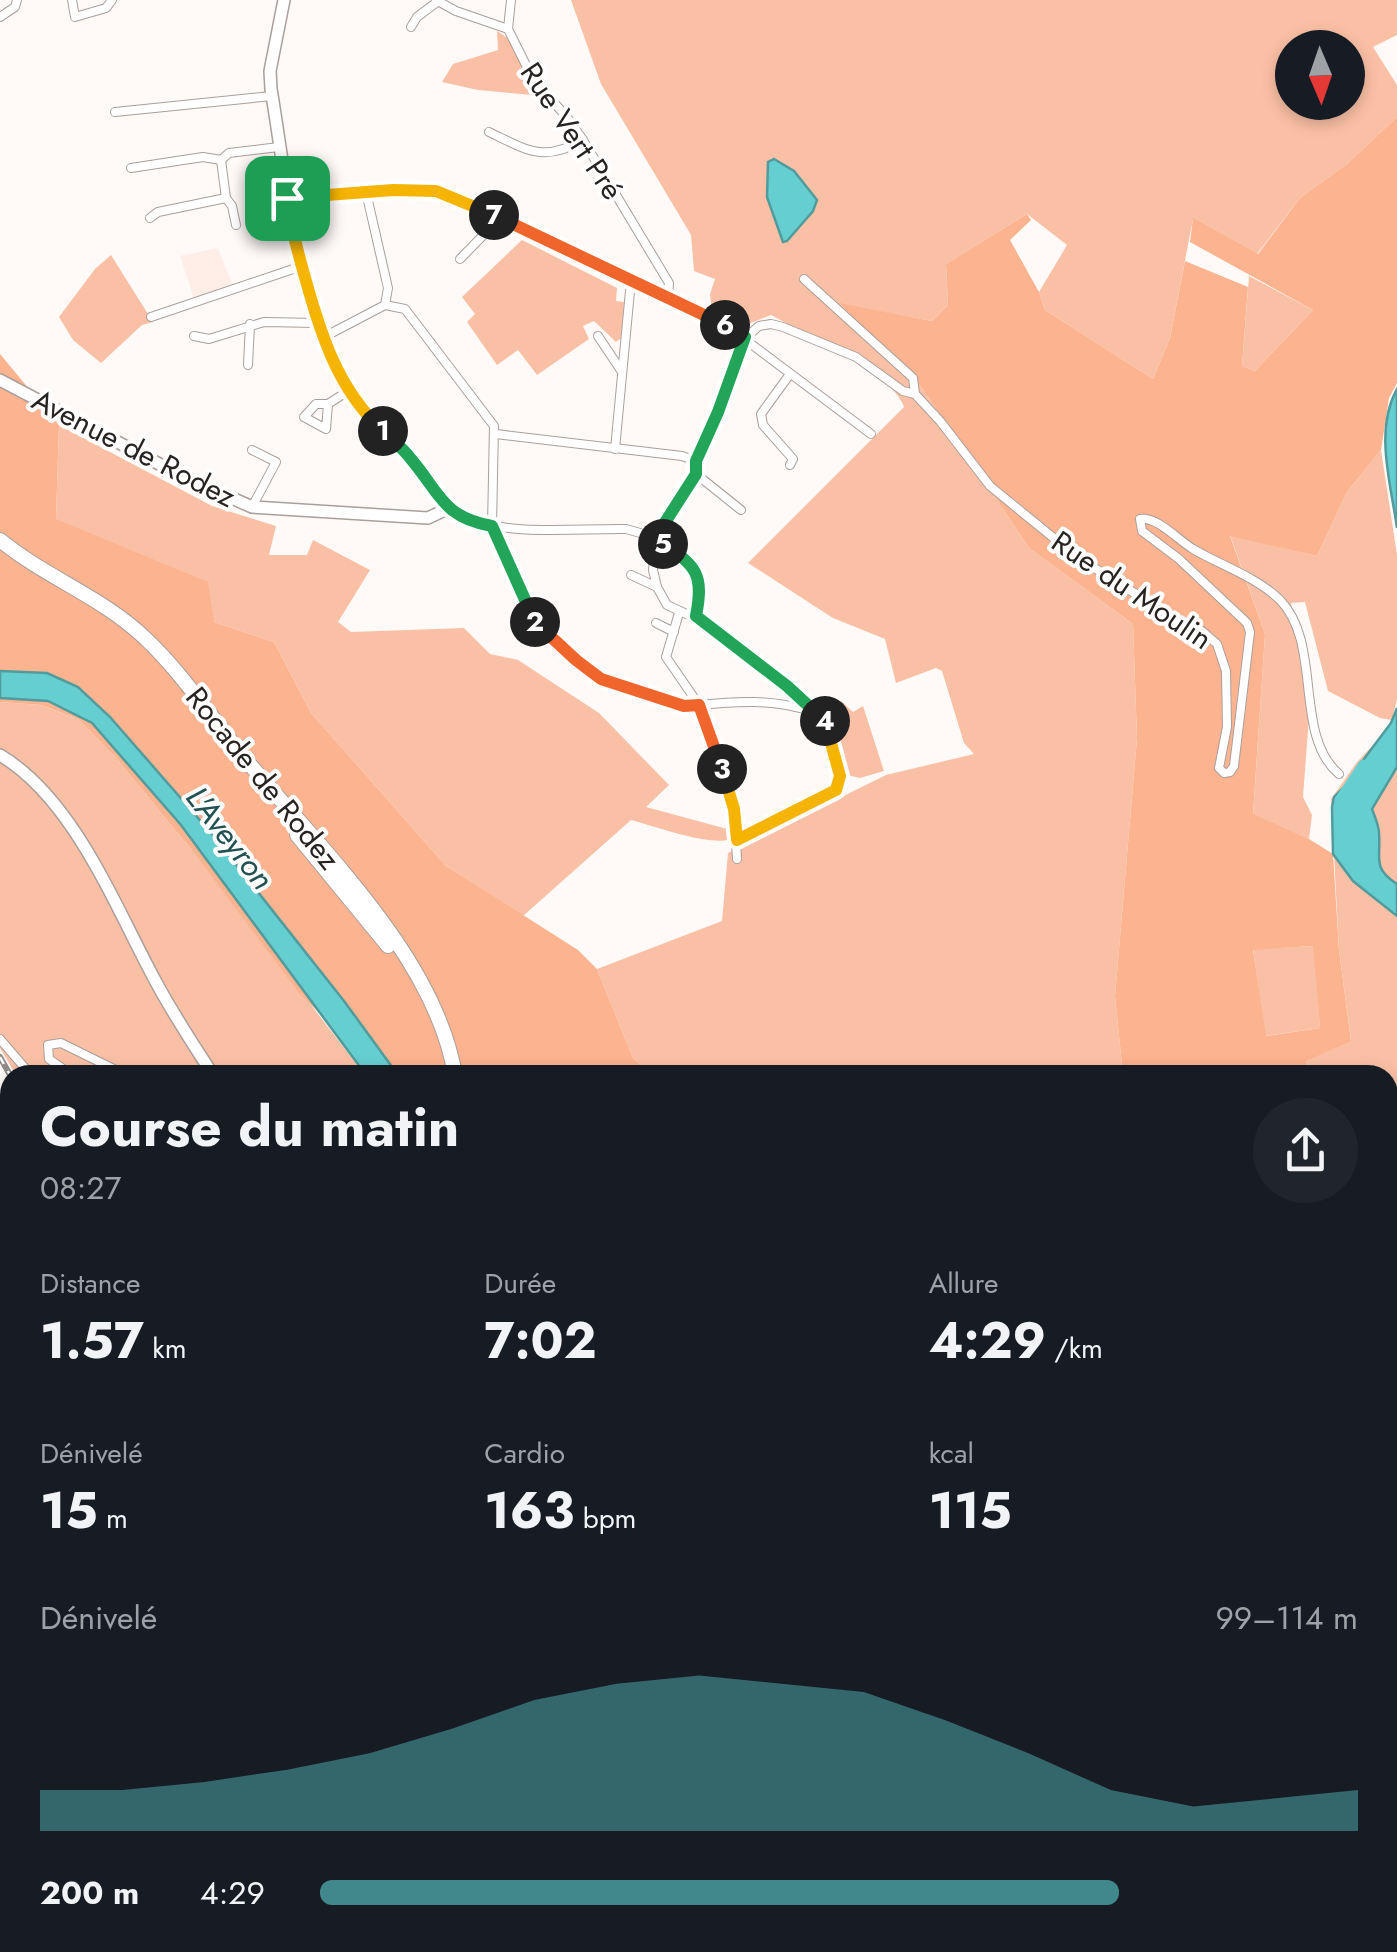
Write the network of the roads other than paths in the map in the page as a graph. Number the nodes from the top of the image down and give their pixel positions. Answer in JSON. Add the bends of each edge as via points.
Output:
{"nodes":[{"id":1,"x":17,"y":0,"type":"edge"},
{"id":2,"x":72,"y":0,"type":"edge"},
{"id":3,"x":112,"y":0,"type":"edge"},
{"id":4,"x":284,"y":0,"type":"edge"},
{"id":5,"x":511,"y":0,"type":"edge"},
{"id":6,"x":437,"y":1,"type":"edge"},
{"id":7,"x":0,"y":17,"type":"edge"},
{"id":8,"x":411,"y":27,"type":"dead end"},
{"id":9,"x":508,"y":29,"type":"junction"},
{"id":10,"x":272,"y":96,"type":"junction"},
{"id":11,"x":115,"y":112,"type":"dead end"},
{"id":12,"x":489,"y":132,"type":"dead end"},
{"id":13,"x":583,"y":140,"type":"junction"},
{"id":14,"x":279,"y":147,"type":"junction"},
{"id":15,"x":221,"y":160,"type":"junction"},
{"id":16,"x":131,"y":168,"type":"dead end"},
{"id":17,"x":366,"y":192,"type":"junction"},
{"id":18,"x":226,"y":198,"type":"junction"},
{"id":19,"x":287,"y":198,"type":"junction"},
{"id":20,"x":150,"y":218,"type":"dead end"},
{"id":21,"x":500,"y":218,"type":"junction"},
{"id":22,"x":236,"y":225,"type":"dead end"},
{"id":23,"x":460,"y":258,"type":"dead end"},
{"id":24,"x":302,"y":266,"type":"junction"},
{"id":25,"x":804,"y":279,"type":"dead end"},
{"id":26,"x":634,"y":283,"type":"junction"},
{"id":27,"x":668,"y":299,"type":"junction"},
{"id":28,"x":384,"y":305,"type":"junction"},
{"id":29,"x":150,"y":317,"type":"dead end"},
{"id":30,"x":318,"y":323,"type":"junction"},
{"id":31,"x":250,"y":324,"type":"junction"},
{"id":32,"x":194,"y":336,"type":"dead end"},
{"id":33,"x":598,"y":336,"type":"dead end"},
{"id":34,"x":324,"y":337,"type":"junction"},
{"id":35,"x":745,"y":337,"type":"junction"},
{"id":36,"x":248,"y":365,"type":"dead end"},
{"id":37,"x":622,"y":372,"type":"junction"},
{"id":38,"x":790,"y":374,"type":"junction"},
{"id":39,"x":0,"y":380,"type":"edge"},
{"id":40,"x":348,"y":391,"type":"junction"},
{"id":41,"x":915,"y":394,"type":"junction"},
{"id":42,"x":328,"y":404,"type":"dead end"},
{"id":43,"x":496,"y":434,"type":"junction"},
{"id":44,"x":871,"y":434,"type":"dead end"},
{"id":45,"x":614,"y":449,"type":"junction"},
{"id":46,"x":252,"y":450,"type":"dead end"},
{"id":47,"x":696,"y":461,"type":"junction"},
{"id":48,"x":790,"y":465,"type":"dead end"},
{"id":49,"x":696,"y":474,"type":"junction"},
{"id":50,"x":252,"y":507,"type":"junction"},
{"id":51,"x":447,"y":508,"type":"junction"},
{"id":52,"x":741,"y":510,"type":"dead end"},
{"id":53,"x":492,"y":526,"type":"junction"},
{"id":54,"x":655,"y":538,"type":"junction"},
{"id":55,"x":0,"y":540,"type":"edge"},
{"id":56,"x":0,"y":552,"type":"edge"},
{"id":57,"x":631,"y":575,"type":"dead end"},
{"id":58,"x":657,"y":587,"type":"junction"},
{"id":59,"x":678,"y":613,"type":"junction"},
{"id":60,"x":696,"y":616,"type":"junction"},
{"id":61,"x":656,"y":623,"type":"dead end"},
{"id":62,"x":674,"y":632,"type":"junction"},
{"id":63,"x":699,"y":705,"type":"junction"},
{"id":64,"x":814,"y":713,"type":"junction"},
{"id":65,"x":0,"y":755,"type":"edge"},
{"id":66,"x":1339,"y":774,"type":"dead end"},
{"id":67,"x":737,"y":840,"type":"junction"},
{"id":68,"x":737,"y":860,"type":"dead end"},
{"id":69,"x":0,"y":1038,"type":"edge"},
{"id":70,"x":23,"y":1065,"type":"edge"},
{"id":71,"x":58,"y":1065,"type":"edge"},
{"id":72,"x":106,"y":1065,"type":"edge"},
{"id":73,"x":207,"y":1065,"type":"edge"},
{"id":74,"x":448,"y":1065,"type":"edge"},
{"id":75,"x":450,"y":1065,"type":"edge"}],
"edges":[{"from":1,"to":7,"type":"street"},
{"from":2,"to":3,"type":"street","via":[[75,17]]},
{"from":4,"to":10,"type":"street"},
{"from":5,"to":9,"type":"street"},
{"from":6,"to":8,"type":"street","name":"Rue Vert Pré"},
{"from":6,"to":9,"type":"street","name":"Rue Vert Pré"},
{"from":9,"to":13,"type":"street","name":"Rue Vert Pré","via":[[534,81]]},
{"from":10,"to":11,"type":"street"},
{"from":10,"to":14,"type":"street"},
{"from":12,"to":13,"type":"street","via":[[547,154]]},
{"from":13,"to":27,"type":"street","name":"Rue Vert Pré","via":[[668,283]]},
{"from":14,"to":15,"type":"street","via":[[229,152]]},
{"from":14,"to":19,"type":"street"},
{"from":15,"to":16,"type":"street"},
{"from":15,"to":18,"type":"street"},
{"from":17,"to":19,"type":"street"},
{"from":17,"to":21,"type":"street","via":[[436,191]]},
{"from":17,"to":28,"type":"street","via":[[388,288]]},
{"from":18,"to":20,"type":"street"},
{"from":18,"to":22,"type":"street"},
{"from":19,"to":24,"type":"street"},
{"from":21,"to":23,"type":"street"},
{"from":21,"to":26,"type":"street"},
{"from":24,"to":29,"type":"street"},
{"from":24,"to":30,"type":"street"},
{"from":25,"to":41,"type":"street","via":[[912,378]]},
{"from":26,"to":27,"type":"street"},
{"from":26,"to":37,"type":"street"},
{"from":27,"to":35,"type":"street"},
{"from":28,"to":34,"type":"street"},
{"from":28,"to":43,"type":"street","via":[[405,309]]},
{"from":30,"to":31,"type":"street"},
{"from":30,"to":34,"type":"street"},
{"from":31,"to":32,"type":"street","via":[[209,339]]},
{"from":31,"to":36,"type":"street"},
{"from":33,"to":37,"type":"street"},
{"from":34,"to":40,"type":"street"},
{"from":35,"to":38,"type":"street"},
{"from":35,"to":41,"type":"street","via":[[760,326],[783,327],[856,357]]},
{"from":35,"to":47,"type":"street"},
{"from":37,"to":45,"type":"street"},
{"from":38,"to":44,"type":"street"},
{"from":38,"to":48,"type":"street","via":[[761,414],[794,459]]},
{"from":39,"to":50,"type":"street","name":"Avenue de Rodez"},
{"from":40,"to":42,"type":"street"},
{"from":40,"to":51,"type":"street","via":[[414,461]]},
{"from":41,"to":66,"type":"street","name":"Rue du Moulin","via":[[990,486],[1077,557],[1217,644],[1226,671],[1227,728],[1219,758],[1224,773],[1234,766],[1250,632],[1142,531],[1140,519],[1154,521],[1283,603],[1306,664],[1317,739]]},
{"from":43,"to":45,"type":"street"},
{"from":43,"to":53,"type":"street"},
{"from":45,"to":47,"type":"street"},
{"from":46,"to":50,"type":"street","via":[[276,462]]},
{"from":47,"to":49,"type":"street"},
{"from":49,"to":52,"type":"street"},
{"from":49,"to":54,"type":"street"},
{"from":50,"to":51,"type":"street","name":"Avenue de Rodez","via":[[428,518]]},
{"from":51,"to":53,"type":"street"},
{"from":53,"to":54,"type":"street","via":[[626,529]]},
{"from":53,"to":63,"type":"street","via":[[542,631],[601,679]]},
{"from":54,"to":58,"type":"street"},
{"from":54,"to":60,"type":"street","via":[[696,571]]},
{"from":55,"to":75,"type":"highway","name":"Rocade de Rodez","via":[[101,603],[182,679],[413,967],[437,1014]]},
{"from":56,"to":74,"type":"highway","name":"Rocade de Rodez","via":[[137,642],[188,699],[386,943],[419,996]]},
{"from":57,"to":58,"type":"street"},
{"from":58,"to":59,"type":"street"},
{"from":59,"to":60,"type":"street"},
{"from":59,"to":62,"type":"street"},
{"from":60,"to":64,"type":"street"},
{"from":61,"to":62,"type":"street"},
{"from":62,"to":63,"type":"street","via":[[666,657]]},
{"from":63,"to":64,"type":"street","via":[[761,701]]},
{"from":63,"to":67,"type":"street","via":[[730,792]]},
{"from":64,"to":67,"type":"street","via":[[825,720],[841,783]]},
{"from":65,"to":73,"type":"street","via":[[37,782],[64,814]]},
{"from":67,"to":68,"type":"street"},
{"from":69,"to":70,"type":"street"},
{"from":71,"to":72,"type":"street","via":[[49,1059],[48,1045],[61,1043]]}]}
